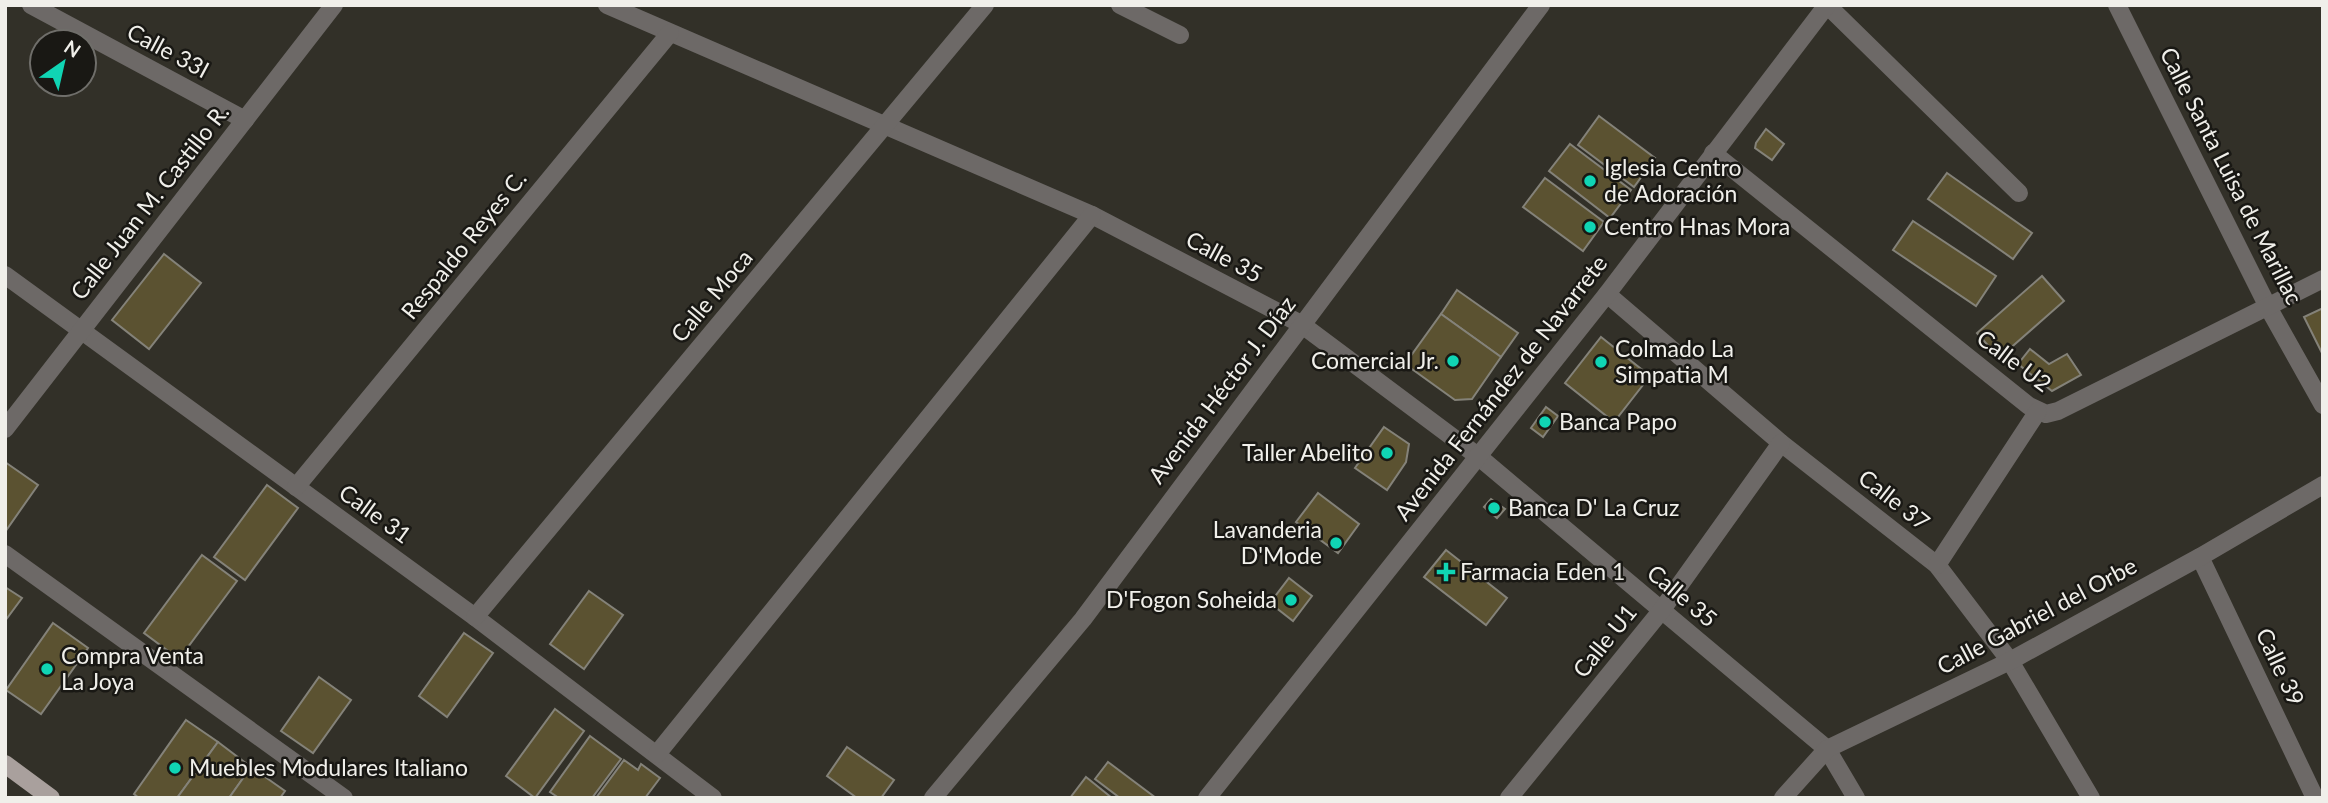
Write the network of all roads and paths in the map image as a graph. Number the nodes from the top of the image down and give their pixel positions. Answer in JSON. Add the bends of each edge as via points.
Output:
{"nodes":[{"id":1,"x":31,"y":5,"type":"edge"},
{"id":2,"x":334,"y":5,"type":"edge"},
{"id":3,"x":607,"y":5,"type":"edge"},
{"id":4,"x":985,"y":5,"type":"edge"},
{"id":5,"x":1119,"y":5,"type":"edge"},
{"id":6,"x":1541,"y":5,"type":"edge"},
{"id":7,"x":1827,"y":5,"type":"edge"},
{"id":8,"x":2117,"y":5,"type":"edge"},
{"id":9,"x":670,"y":33,"type":"junction"},
{"id":10,"x":1180,"y":35,"type":"dead end"},
{"id":11,"x":245,"y":120,"type":"junction"},
{"id":12,"x":885,"y":127,"type":"junction"},
{"id":13,"x":1713,"y":153,"type":"junction"},
{"id":14,"x":2018,"y":192,"type":"dead end"},
{"id":15,"x":1091,"y":215,"type":"junction"},
{"id":16,"x":5,"y":275,"type":"edge"},
{"id":17,"x":2323,"y":279,"type":"edge"},
{"id":18,"x":1607,"y":295,"type":"junction"},
{"id":19,"x":2268,"y":307,"type":"junction"},
{"id":20,"x":1301,"y":324,"type":"junction"},
{"id":21,"x":82,"y":331,"type":"junction"},
{"id":22,"x":2323,"y":405,"type":"edge"},
{"id":23,"x":2038,"y":411,"type":"junction"},
{"id":24,"x":5,"y":429,"type":"edge"},
{"id":25,"x":1781,"y":443,"type":"junction"},
{"id":26,"x":1479,"y":457,"type":"junction"},
{"id":27,"x":2323,"y":485,"type":"edge"},
{"id":28,"x":296,"y":487,"type":"junction"},
{"id":29,"x":5,"y":554,"type":"edge"},
{"id":30,"x":2200,"y":557,"type":"junction"},
{"id":31,"x":1937,"y":565,"type":"junction"},
{"id":32,"x":1661,"y":611,"type":"junction"},
{"id":33,"x":475,"y":617,"type":"junction"},
{"id":34,"x":2010,"y":661,"type":"junction"},
{"id":35,"x":1827,"y":749,"type":"junction"},
{"id":36,"x":657,"y":754,"type":"junction"},
{"id":37,"x":5,"y":764,"type":"edge"},
{"id":38,"x":51,"y":798,"type":"edge"},
{"id":39,"x":344,"y":798,"type":"edge"},
{"id":40,"x":713,"y":798,"type":"edge"},
{"id":41,"x":933,"y":798,"type":"edge"},
{"id":42,"x":1207,"y":798,"type":"edge"},
{"id":43,"x":1509,"y":798,"type":"edge"},
{"id":44,"x":1783,"y":798,"type":"edge"},
{"id":45,"x":1856,"y":798,"type":"edge"},
{"id":46,"x":2091,"y":798,"type":"edge"},
{"id":47,"x":2315,"y":798,"type":"edge"}],
"edges":[{"from":1,"to":11,"type":"street","name":"Calle 33I"},
{"from":2,"to":11,"type":"street","name":"Calle Juan M. Castillo R."},
{"from":3,"to":9,"type":"street","name":"Calle 35"},
{"from":4,"to":12,"type":"street","name":"Calle Moca"},
{"from":5,"to":10,"type":"street"},
{"from":6,"to":20,"type":"street","name":"Avenida Héctor J. Díaz"},
{"from":7,"to":13,"type":"street","name":"Avenida Fernández de Navarrete"},
{"from":7,"to":14,"type":"street"},
{"from":8,"to":19,"type":"street","name":"Calle Santa Luisa de Marillac"},
{"from":9,"to":12,"type":"street","name":"Calle 35"},
{"from":9,"to":28,"type":"street","name":"Respaldo Reyes C."},
{"from":11,"to":21,"type":"street","name":"Calle Juan M. Castillo R."},
{"from":12,"to":15,"type":"street","name":"Calle 35"},
{"from":12,"to":33,"type":"street","name":"Calle Moca"},
{"from":13,"to":18,"type":"street","name":"Avenida Fernández de Navarrete"},
{"from":13,"to":23,"type":"street","name":"Calle U2"},
{"from":15,"to":20,"type":"street","name":"Calle 35"},
{"from":15,"to":36,"type":"street"},
{"from":16,"to":21,"type":"street","name":"Calle 31"},
{"from":17,"to":19,"type":"street","name":"Calle U2"},
{"from":18,"to":25,"type":"street","name":"Calle 37"},
{"from":18,"to":26,"type":"street","name":"Avenida Fernández de Navarrete"},
{"from":19,"to":22,"type":"street","name":"Calle Santa Luisa de Marillac"},
{"from":19,"to":23,"type":"street","name":"Calle U2","via":[[2059,411]]},
{"from":20,"to":26,"type":"street","name":"Calle 35"},
{"from":20,"to":41,"type":"street","name":"Avenida Héctor J. Díaz","via":[[1083,619]]},
{"from":21,"to":24,"type":"street","name":"Calle Juan M. Castillo R."},
{"from":21,"to":28,"type":"street","name":"Calle 31"},
{"from":23,"to":31,"type":"street"},
{"from":25,"to":31,"type":"street","name":"Calle 37"},
{"from":25,"to":32,"type":"street","name":"Calle U1"},
{"from":26,"to":32,"type":"street","name":"Calle 35"},
{"from":26,"to":42,"type":"street","name":"Avenida Fernández de Navarrete"},
{"from":27,"to":30,"type":"street","name":"Calle Gabriel del Orbe"},
{"from":28,"to":33,"type":"street","name":"Calle 31"},
{"from":29,"to":39,"type":"street"},
{"from":30,"to":34,"type":"street","name":"Calle Gabriel del Orbe"},
{"from":30,"to":47,"type":"street","name":"Calle 39"},
{"from":31,"to":34,"type":"street","name":"Calle 37"},
{"from":32,"to":35,"type":"street","name":"Calle 35"},
{"from":32,"to":43,"type":"street","name":"Calle U1"},
{"from":33,"to":36,"type":"street","name":"Calle 31"},
{"from":34,"to":35,"type":"street","name":"Calle Gabriel del Orbe"},
{"from":34,"to":46,"type":"street","name":"Calle 37"},
{"from":35,"to":44,"type":"street","name":"Calle Gabriel del Orbe"},
{"from":35,"to":45,"type":"street","name":"Calle 35"},
{"from":36,"to":40,"type":"street","name":"Calle 31"},
{"from":37,"to":38,"type":"main road"}]}
